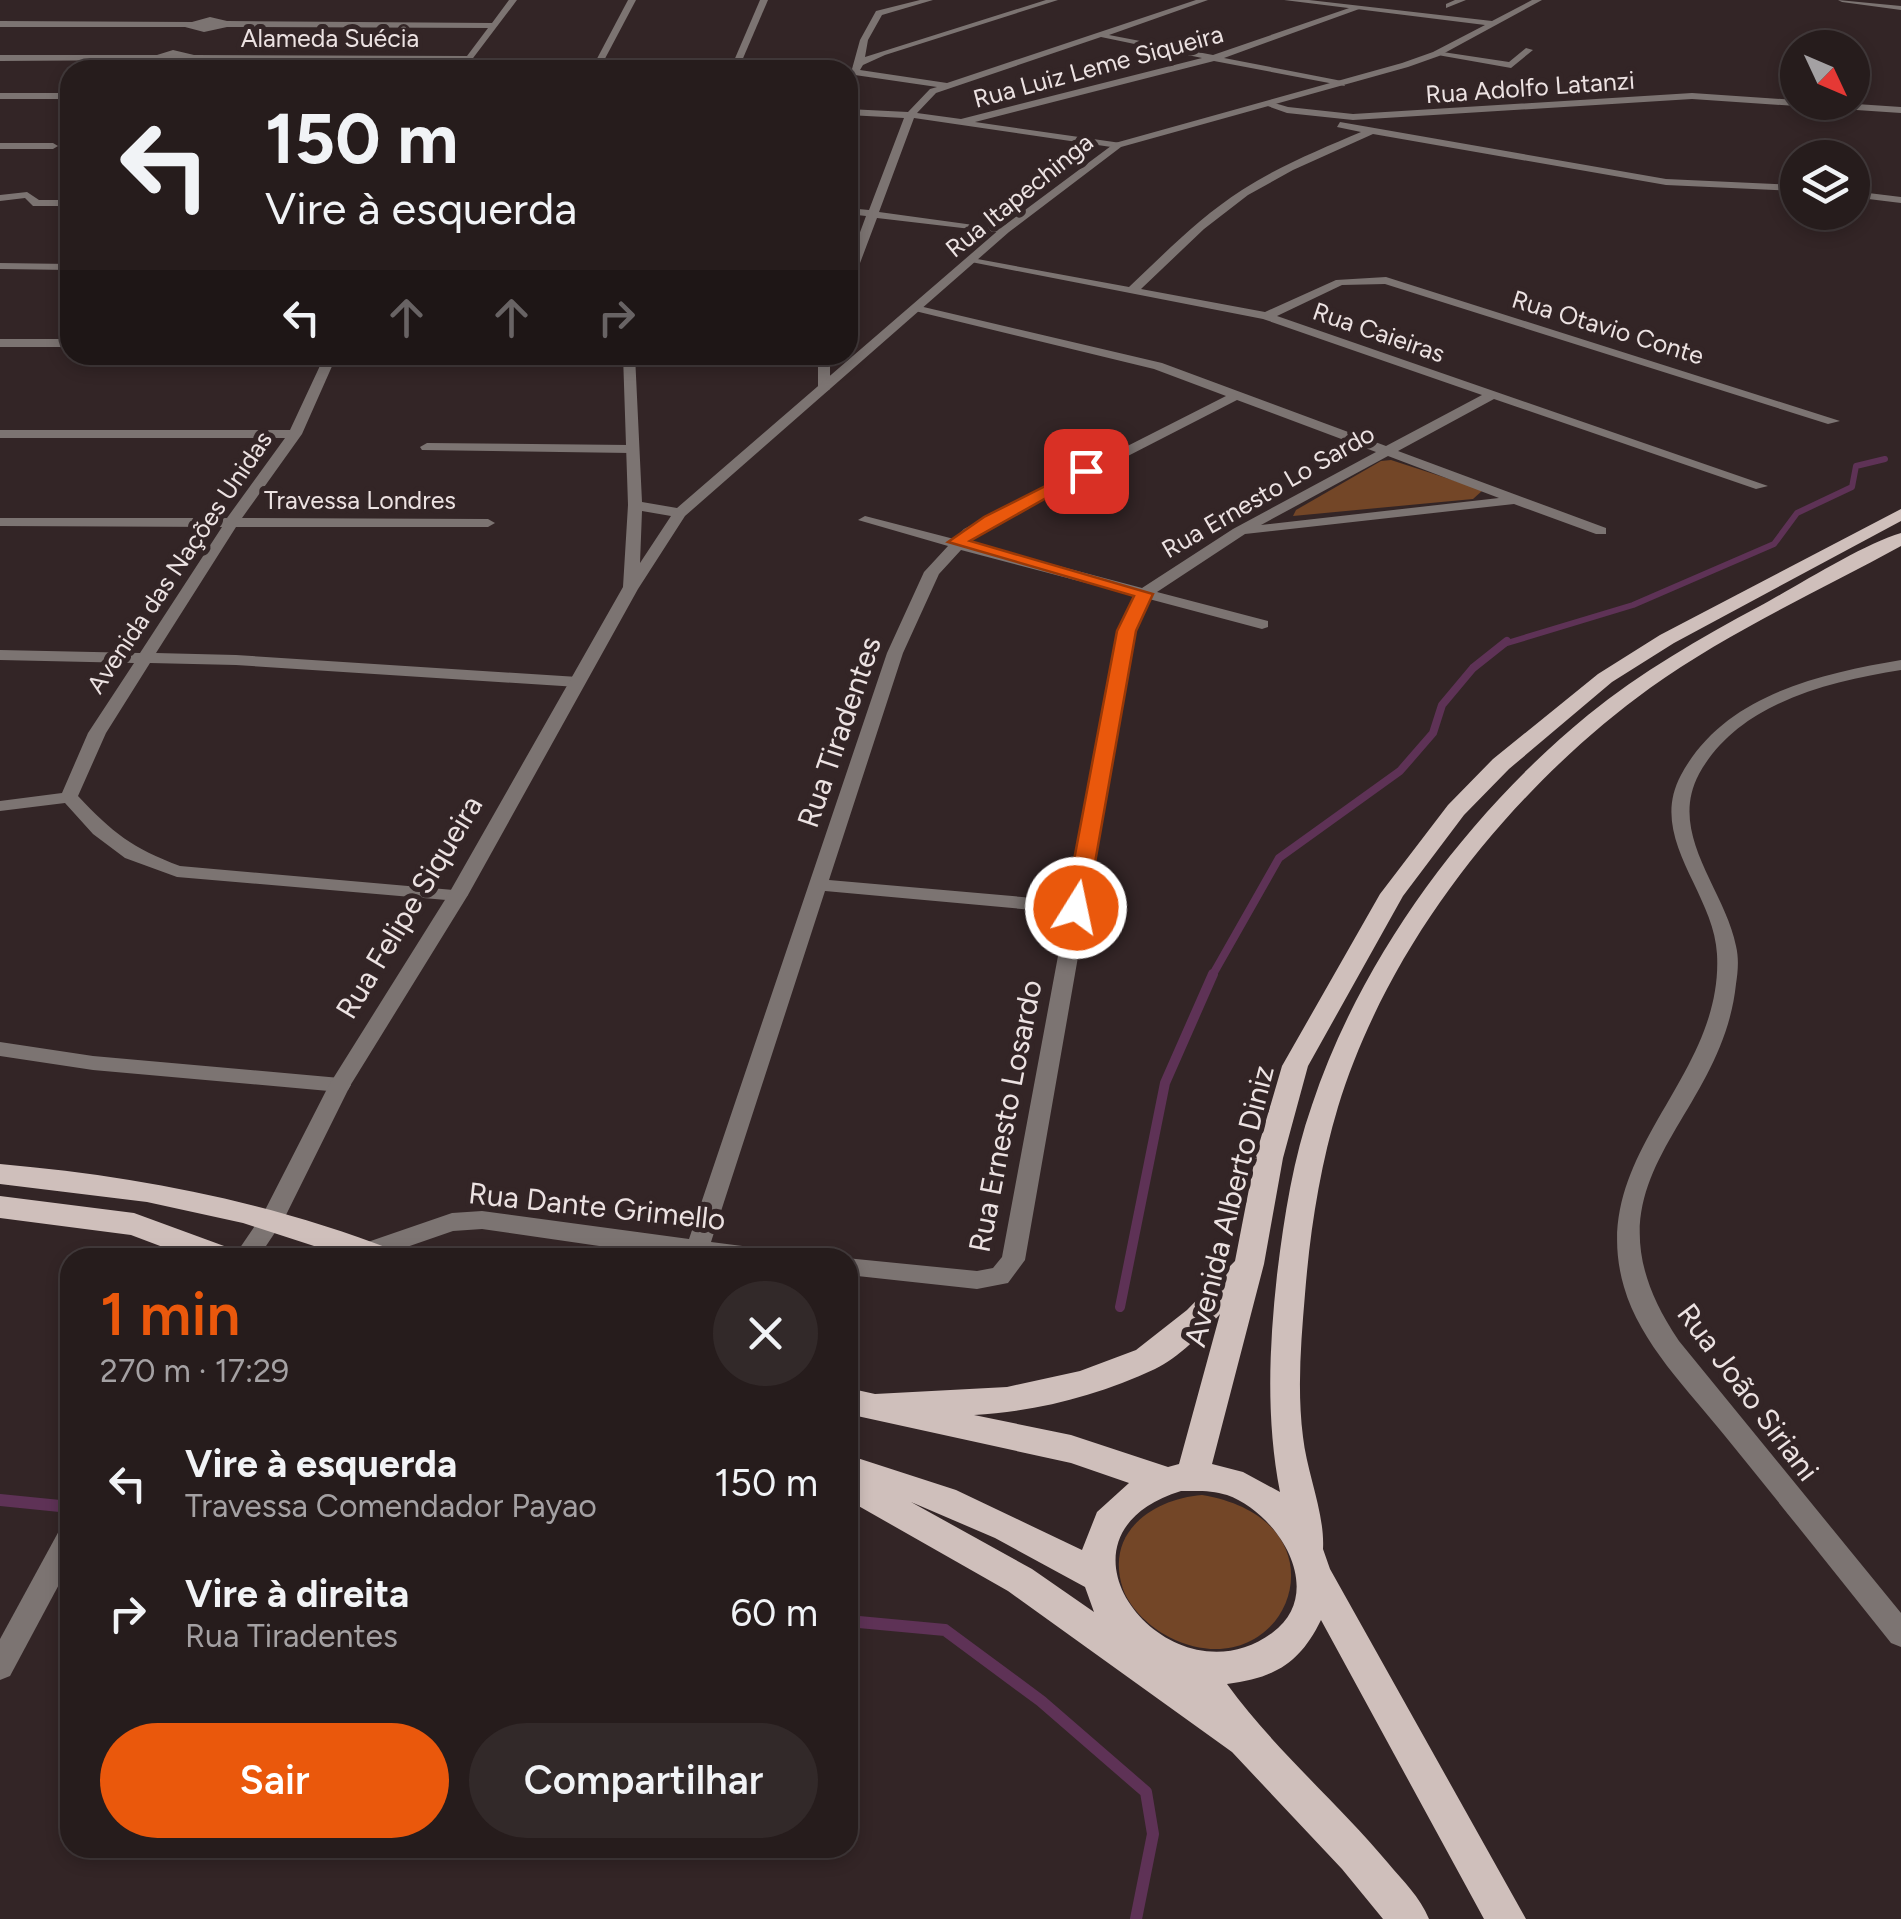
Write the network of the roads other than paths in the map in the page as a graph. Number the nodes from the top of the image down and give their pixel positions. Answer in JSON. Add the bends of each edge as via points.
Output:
{"nodes":[{"id":1,"x":513,"y":0,"type":"edge"},
{"id":2,"x":632,"y":0,"type":"edge"},
{"id":3,"x":764,"y":0,"type":"edge"},
{"id":4,"x":929,"y":0,"type":"edge"},
{"id":5,"x":1054,"y":0,"type":"edge"},
{"id":6,"x":1204,"y":0,"type":"edge"},
{"id":7,"x":1288,"y":0,"type":"edge"},
{"id":8,"x":1462,"y":0,"type":"edge"},
{"id":9,"x":1538,"y":0,"type":"edge"},
{"id":10,"x":1842,"y":0,"type":"edge"},
{"id":11,"x":1449,"y":6,"type":"dead end"},
{"id":12,"x":1358,"y":8,"type":"junction"},
{"id":13,"x":1901,"y":8,"type":"edge"},
{"id":14,"x":1491,"y":23,"type":"junction"},
{"id":15,"x":0,"y":24,"type":"edge"},
{"id":16,"x":495,"y":26,"type":"junction"},
{"id":17,"x":1102,"y":35,"type":"junction"},
{"id":18,"x":864,"y":40,"type":"junction"},
{"id":19,"x":902,"y":46,"type":"junction"},
{"id":20,"x":1529,"y":50,"type":"dead end"},
{"id":21,"x":1436,"y":54,"type":"junction"},
{"id":22,"x":0,"y":58,"type":"edge"},
{"id":23,"x":470,"y":59,"type":"joint"},
{"id":24,"x":1211,"y":59,"type":"junction"},
{"id":25,"x":600,"y":60,"type":"edge"},
{"id":26,"x":738,"y":60,"type":"edge"},
{"id":27,"x":857,"y":60,"type":"edge"},
{"id":28,"x":858,"y":66,"type":"edge"},
{"id":29,"x":858,"y":69,"type":"edge"},
{"id":30,"x":1342,"y":84,"type":"junction"},
{"id":31,"x":944,"y":85,"type":"junction"},
{"id":32,"x":0,"y":96,"type":"edge"},
{"id":33,"x":60,"y":96,"type":"edge"},
{"id":34,"x":1780,"y":101,"type":"edge"},
{"id":35,"x":1267,"y":104,"type":"junction"},
{"id":36,"x":1870,"y":108,"type":"edge"},
{"id":37,"x":1287,"y":110,"type":"junction"},
{"id":38,"x":1901,"y":110,"type":"edge"},
{"id":39,"x":858,"y":112,"type":"edge"},
{"id":40,"x":910,"y":115,"type":"junction"},
{"id":41,"x":962,"y":122,"type":"junction"},
{"id":42,"x":1369,"y":132,"type":"junction"},
{"id":43,"x":1118,"y":145,"type":"junction"},
{"id":44,"x":0,"y":146,"type":"edge"},
{"id":45,"x":60,"y":146,"type":"edge"},
{"id":46,"x":1448,"y":154,"type":"dead end"},
{"id":47,"x":1780,"y":187,"type":"edge"},
{"id":48,"x":1870,"y":196,"type":"edge"},
{"id":49,"x":0,"y":198,"type":"edge"},
{"id":50,"x":1901,"y":200,"type":"edge"},
{"id":51,"x":32,"y":203,"type":"junction"},
{"id":52,"x":60,"y":203,"type":"edge"},
{"id":53,"x":0,"y":208,"type":"edge"},
{"id":54,"x":858,"y":211,"type":"edge"},
{"id":55,"x":870,"y":212,"type":"junction"},
{"id":56,"x":1005,"y":230,"type":"junction"},
{"id":57,"x":858,"y":249,"type":"edge"},
{"id":58,"x":972,"y":261,"type":"junction"},
{"id":59,"x":0,"y":266,"type":"edge"},
{"id":60,"x":60,"y":266,"type":"edge"},
{"id":61,"x":1134,"y":290,"type":"junction"},
{"id":62,"x":919,"y":308,"type":"junction"},
{"id":63,"x":1266,"y":316,"type":"junction"},
{"id":64,"x":0,"y":342,"type":"edge"},
{"id":65,"x":60,"y":342,"type":"edge"},
{"id":66,"x":858,"y":360,"type":"edge"},
{"id":67,"x":326,"y":365,"type":"edge"},
{"id":68,"x":629,"y":365,"type":"edge"},
{"id":69,"x":824,"y":365,"type":"edge"},
{"id":70,"x":852,"y":365,"type":"edge"},
{"id":71,"x":824,"y":389,"type":"junction"},
{"id":72,"x":1237,"y":395,"type":"junction"},
{"id":73,"x":1492,"y":395,"type":"junction"},
{"id":74,"x":1833,"y":421,"type":"dead end"},
{"id":75,"x":0,"y":434,"type":"edge"},
{"id":76,"x":295,"y":434,"type":"junction"},
{"id":77,"x":427,"y":447,"type":"dead end"},
{"id":78,"x":630,"y":449,"type":"junction"},
{"id":79,"x":1387,"y":452,"type":"junction"},
{"id":80,"x":1761,"y":486,"type":"dead end"},
{"id":81,"x":1516,"y":500,"type":"junction"},
{"id":82,"x":635,"y":505,"type":"junction"},
{"id":83,"x":680,"y":513,"type":"junction"},
{"id":84,"x":1901,"y":514,"type":"edge"},
{"id":85,"x":865,"y":520,"type":"dead end"},
{"id":86,"x":0,"y":522,"type":"edge"},
{"id":87,"x":232,"y":522,"type":"junction"},
{"id":88,"x":488,"y":523,"type":"dead end"},
{"id":89,"x":1601,"y":531,"type":"dead end"},
{"id":90,"x":1238,"y":532,"type":"junction"},
{"id":91,"x":1901,"y":539,"type":"edge"},
{"id":92,"x":956,"y":542,"type":"junction"},
{"id":93,"x":630,"y":590,"type":"junction"},
{"id":94,"x":1144,"y":594,"type":"junction"},
{"id":95,"x":1262,"y":624,"type":"dead end"},
{"id":96,"x":0,"y":656,"type":"edge"},
{"id":97,"x":143,"y":658,"type":"junction"},
{"id":98,"x":1901,"y":665,"type":"edge"},
{"id":99,"x":578,"y":682,"type":"junction"},
{"id":100,"x":69,"y":797,"type":"junction"},
{"id":101,"x":0,"y":806,"type":"edge"},
{"id":102,"x":819,"y":885,"type":"junction"},
{"id":103,"x":458,"y":895,"type":"junction"},
{"id":104,"x":1076,"y":908,"type":"junction"},
{"id":105,"x":0,"y":1049,"type":"edge"},
{"id":106,"x":340,"y":1085,"type":"junction"},
{"id":107,"x":0,"y":1174,"type":"edge"},
{"id":108,"x":0,"y":1207,"type":"edge"},
{"id":109,"x":272,"y":1219,"type":"junction"},
{"id":110,"x":198,"y":1248,"type":"edge"},
{"id":111,"x":251,"y":1248,"type":"edge"},
{"id":112,"x":357,"y":1248,"type":"edge"},
{"id":113,"x":389,"y":1248,"type":"edge"},
{"id":114,"x":657,"y":1248,"type":"edge"},
{"id":115,"x":697,"y":1248,"type":"edge"},
{"id":116,"x":1249,"y":1264,"type":"junction"},
{"id":117,"x":858,"y":1267,"type":"edge"},
{"id":118,"x":859,"y":1404,"type":"edge"},
{"id":119,"x":858,"y":1471,"type":"edge"},
{"id":120,"x":1179,"y":1479,"type":"junction"},
{"id":121,"x":858,"y":1490,"type":"edge"},
{"id":122,"x":60,"y":1555,"type":"edge"},
{"id":123,"x":1310,"y":1560,"type":"junction"},
{"id":124,"x":1097,"y":1576,"type":"junction"},
{"id":125,"x":1901,"y":1634,"type":"edge"},
{"id":126,"x":1194,"y":1667,"type":"junction"},
{"id":127,"x":0,"y":1668,"type":"edge"},
{"id":128,"x":1245,"y":1739,"type":"junction"},
{"id":129,"x":1409,"y":1919,"type":"edge"},
{"id":130,"x":1506,"y":1919,"type":"edge"}],
"edges":[{"from":1,"to":16,"type":"street"},
{"from":2,"to":25,"type":"street"},
{"from":3,"to":26,"type":"street"},
{"from":4,"to":18,"type":"street","via":[[879,13]]},
{"from":5,"to":19,"type":"street"},
{"from":6,"to":17,"type":"street"},
{"from":7,"to":12,"type":"street"},
{"from":8,"to":11,"type":"street"},
{"from":9,"to":14,"type":"street","name":"Rua Itapechinga"},
{"from":10,"to":13,"type":"street"},
{"from":12,"to":14,"type":"street"},
{"from":12,"to":24,"type":"street","name":"Rua Luiz Leme Siqueira"},
{"from":14,"to":21,"type":"street","name":"Rua Itapechinga"},
{"from":15,"to":16,"type":"street"},
{"from":16,"to":23,"type":"street"},
{"from":17,"to":24,"type":"street"},
{"from":17,"to":31,"type":"street"},
{"from":18,"to":19,"type":"street"},
{"from":18,"to":27,"type":"street"},
{"from":19,"to":28,"type":"street"},
{"from":20,"to":21,"type":"street","via":[[1507,65]]},
{"from":21,"to":30,"type":"street","name":"Rua Itapechinga"},
{"from":22,"to":23,"type":"street","name":"Alameda Suécia","via":[[178,52],[189,58]]},
{"from":24,"to":30,"type":"street"},
{"from":24,"to":41,"type":"street","name":"Rua Luiz Leme Siqueira"},
{"from":29,"to":31,"type":"street"},
{"from":30,"to":35,"type":"street","name":"Rua Itapechinga"},
{"from":31,"to":40,"type":"street"},
{"from":32,"to":33,"type":"street"},
{"from":34,"to":37,"type":"street","name":"Rua Adolfo Latanzi","via":[[1692,96],[1384,116]]},
{"from":35,"to":37,"type":"street","name":"Rua Adolfo Latanzi"},
{"from":35,"to":43,"type":"street","name":"Rua Itapechinga"},
{"from":36,"to":38,"type":"street","name":"Rua Adolfo Latanzi"},
{"from":37,"to":42,"type":"street"},
{"from":39,"to":40,"type":"street"},
{"from":40,"to":41,"type":"street"},
{"from":40,"to":55,"type":"street"},
{"from":41,"to":43,"type":"street"},
{"from":42,"to":46,"type":"street"},
{"from":42,"to":47,"type":"street","via":[[1666,182]]},
{"from":42,"to":61,"type":"street","via":[[1244,194]]},
{"from":43,"to":56,"type":"street","name":"Rua Itapechinga"},
{"from":44,"to":45,"type":"street"},
{"from":48,"to":50,"type":"street"},
{"from":49,"to":51,"type":"street","via":[[27,195],[35,198]]},
{"from":51,"to":52,"type":"street"},
{"from":51,"to":53,"type":"street"},
{"from":54,"to":55,"type":"street"},
{"from":55,"to":56,"type":"street"},
{"from":55,"to":57,"type":"street"},
{"from":56,"to":58,"type":"street","name":"Rua Itapechinga"},
{"from":58,"to":61,"type":"street","name":"Rua Caieiras"},
{"from":58,"to":62,"type":"street","name":"Rua Itapechinga"},
{"from":59,"to":60,"type":"street"},
{"from":61,"to":63,"type":"street","name":"Rua Caieiras"},
{"from":62,"to":66,"type":"street","name":"Rua Itapechinga"},
{"from":62,"to":72,"type":"street","via":[[1158,366]]},
{"from":63,"to":73,"type":"street","name":"Rua Caieiras"},
{"from":63,"to":74,"type":"street","name":"Rua Otavio Conte","via":[[1340,282],[1370,278]]},
{"from":64,"to":65,"type":"street"},
{"from":67,"to":76,"type":"street","name":"Avenida das Nações Unidas"},
{"from":68,"to":78,"type":"street"},
{"from":69,"to":71,"type":"street"},
{"from":70,"to":71,"type":"street","name":"Rua Itapechinga"},
{"from":71,"to":83,"type":"street","name":"Rua Itapechinga"},
{"from":72,"to":79,"type":"street"},
{"from":72,"to":92,"type":"street","name":"Rua Tiradentes"},
{"from":73,"to":79,"type":"street","name":"Rua Ernesto Lo Sardo"},
{"from":73,"to":80,"type":"street","name":"Rua Caieiras"},
{"from":75,"to":76,"type":"street"},
{"from":76,"to":87,"type":"street","name":"Avenida das Nações Unidas"},
{"from":77,"to":78,"type":"street"},
{"from":78,"to":82,"type":"street"},
{"from":79,"to":81,"type":"street"},
{"from":79,"to":90,"type":"street","name":"Rua Ernesto Lo Sardo"},
{"from":81,"to":89,"type":"street"},
{"from":81,"to":90,"type":"street"},
{"from":82,"to":83,"type":"street"},
{"from":82,"to":93,"type":"street"},
{"from":83,"to":93,"type":"street","name":"Rua Itapechinga"},
{"from":84,"to":116,"type":"main road","name":"Avenida Alberto Diniz","via":[[1605,678],[1456,810],[1392,894],[1296,1066],[1269,1158]]},
{"from":85,"to":92,"type":"street"},
{"from":86,"to":87,"type":"street","name":"Travessa Londres"},
{"from":87,"to":88,"type":"street","name":"Travessa Londres"},
{"from":87,"to":97,"type":"street","name":"Avenida das Nações Unidas"},
{"from":90,"to":94,"type":"street","name":"Rua Ernesto Lo Sardo"},
{"from":91,"to":123,"type":"main road","via":[[1710,642],[1578,734],[1518,792],[1406,940],[1326,1102],[1304,1185],[1284,1407]]},
{"from":92,"to":94,"type":"street"},
{"from":92,"to":102,"type":"street","name":"Rua Tiradentes","via":[[932,572],[895,653]]},
{"from":93,"to":99,"type":"street","name":"Rua Felipe Siqueira"},
{"from":94,"to":95,"type":"street"},
{"from":94,"to":104,"type":"street","name":"Rua Ernesto Lo Sardo","via":[[1126,631]]},
{"from":96,"to":97,"type":"street"},
{"from":97,"to":99,"type":"street"},
{"from":97,"to":100,"type":"street","name":"Avenida das Nações Unidas","via":[[96,732]]},
{"from":98,"to":125,"type":"street","name":"Rua João Siriani","via":[[1810,685],[1772,701],[1706,750],[1687,779],[1679,810],[1689,855],[1726,944],[1726,992],[1707,1045],[1634,1186],[1624,1240],[1637,1291],[1678,1358]]},
{"from":99,"to":103,"type":"street","name":"Rua Felipe Siqueira"},
{"from":100,"to":101,"type":"street"},
{"from":100,"to":103,"type":"street","via":[[132,854],[177,871]]},
{"from":102,"to":104,"type":"street"},
{"from":102,"to":115,"type":"street","name":"Rua Tiradentes"},
{"from":103,"to":106,"type":"street","name":"Rua Felipe Siqueira"},
{"from":104,"to":117,"type":"street","name":"Rua Ernesto Losardo","via":[[1013,1260],[1000,1276],[977,1280]]},
{"from":105,"to":106,"type":"street"},
{"from":106,"to":109,"type":"street","name":"Rua Felipe Siqueira"},
{"from":107,"to":109,"type":"main road","via":[[187,1197]]},
{"from":108,"to":110,"type":"main road","via":[[134,1224]]},
{"from":109,"to":111,"type":"street","name":"Rua Felipe Siqueira"},
{"from":109,"to":112,"type":"main road"},
{"from":113,"to":114,"type":"street","name":"Rua Dante Grimello","via":[[452,1222],[482,1220]]},
{"from":116,"to":118,"type":"main road","via":[[1147,1359],[1082,1384],[1007,1400]]},
{"from":116,"to":120,"type":"main road","name":"Avenida Alberto Diniz"},
{"from":118,"to":120,"type":"main road"},
{"from":119,"to":124,"type":"main road","via":[[942,1499]]},
{"from":120,"to":123,"type":"main road","via":[[1228,1480],[1260,1495],[1288,1518]]},
{"from":120,"to":124,"type":"main road","via":[[1136,1494],[1112,1516],[1099,1544]]},
{"from":121,"to":128,"type":"main road","via":[[1020,1580]]},
{"from":122,"to":127,"type":"street"},
{"from":123,"to":126,"type":"main road","via":[[1311,1606],[1295,1635],[1268,1657],[1233,1668]]},
{"from":123,"to":130,"type":"main road"},
{"from":124,"to":126,"type":"main road","via":[[1128,1634]]},
{"from":126,"to":128,"type":"main road"},
{"from":128,"to":129,"type":"main road"}]}
